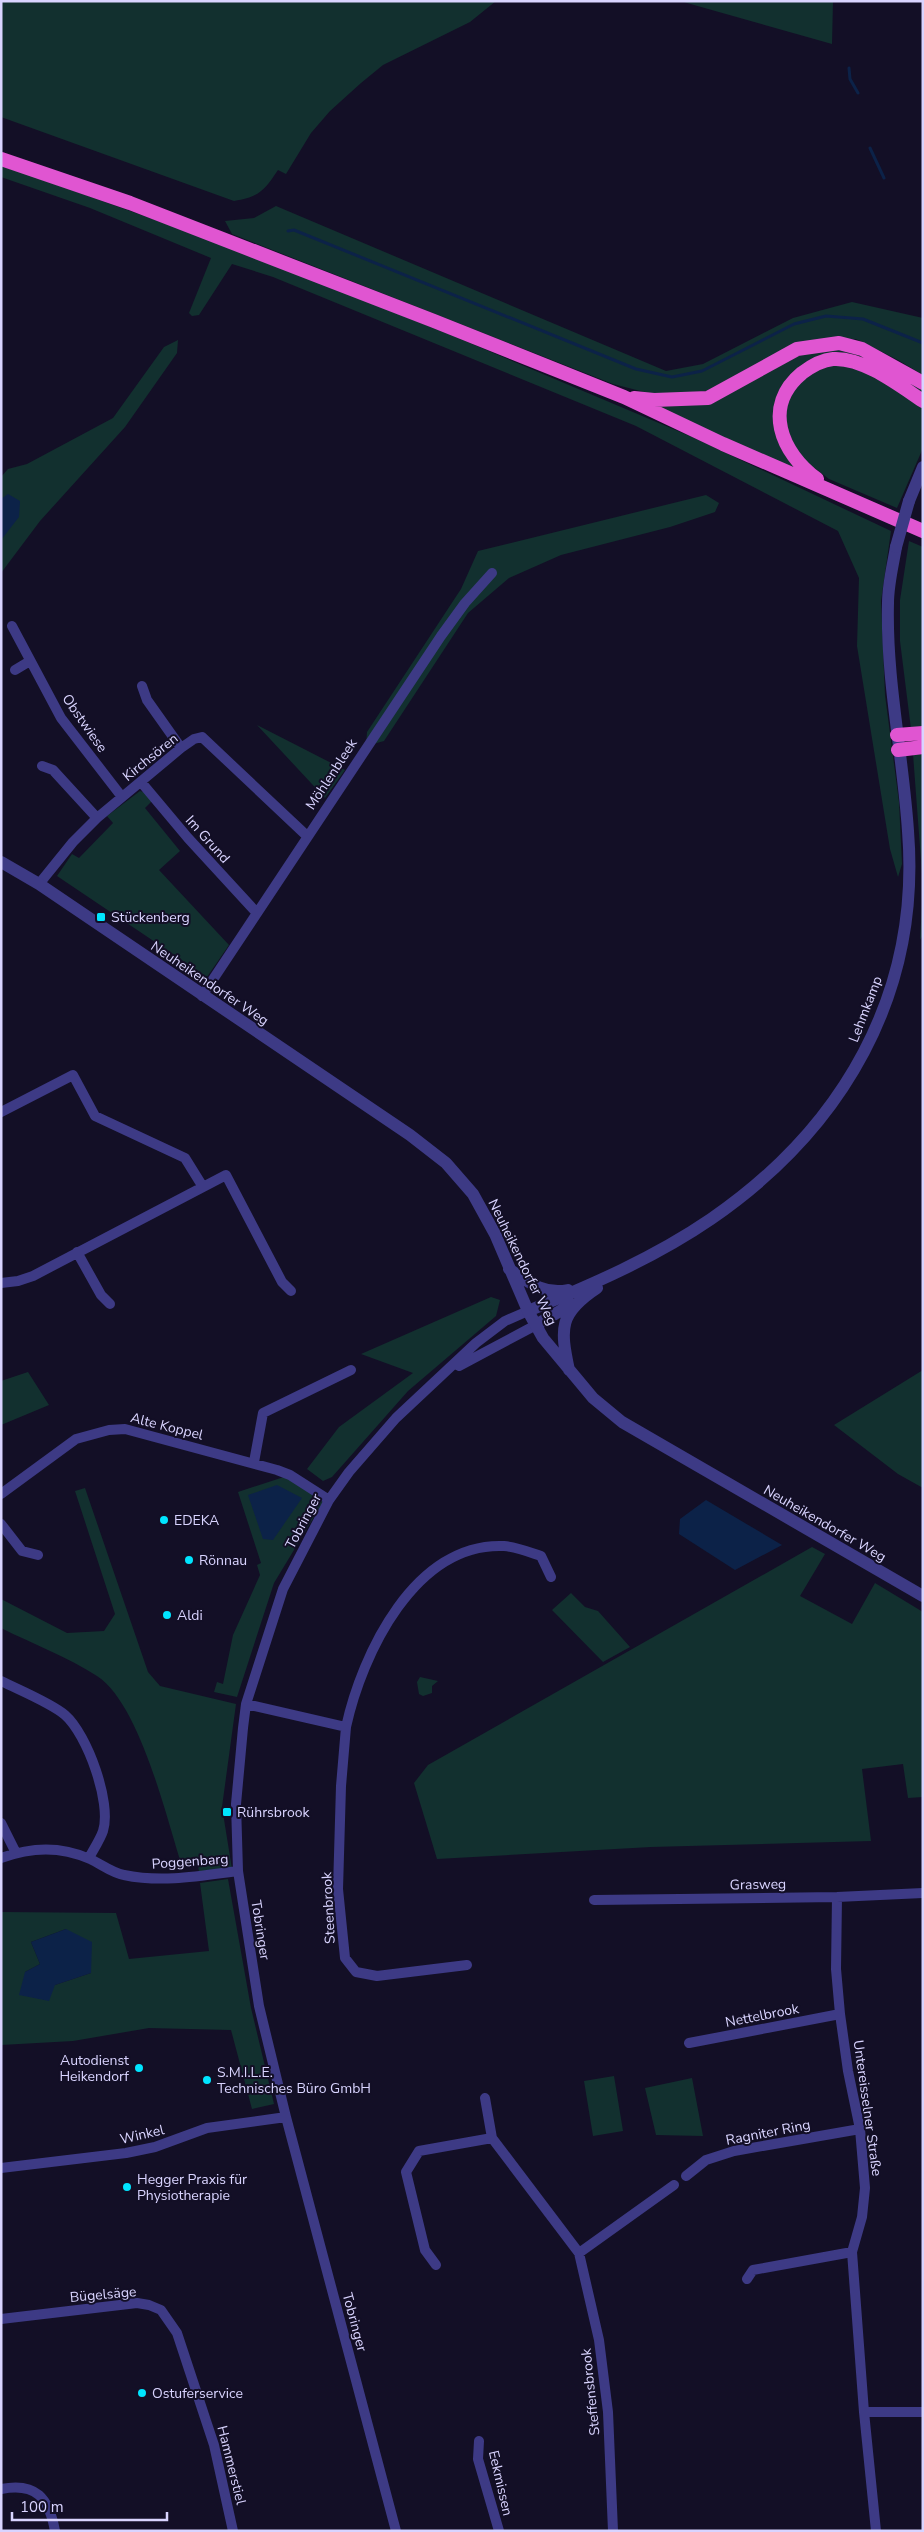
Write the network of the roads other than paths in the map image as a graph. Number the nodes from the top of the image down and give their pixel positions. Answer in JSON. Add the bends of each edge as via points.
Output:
{"nodes":[{"id":1,"x":1,"y":159,"type":"edge"},
{"id":2,"x":923,"y":383,"type":"edge"},
{"id":3,"x":624,"y":397,"type":"junction"},
{"id":4,"x":923,"y":400,"type":"edge"},
{"id":5,"x":923,"y":467,"type":"edge"},
{"id":6,"x":838,"y":494,"type":"junction"},
{"id":7,"x":923,"y":531,"type":"edge"},
{"id":8,"x":492,"y":573,"type":"dead end"},
{"id":9,"x":12,"y":626,"type":"dead end"},
{"id":10,"x":30,"y":661,"type":"junction"},
{"id":11,"x":15,"y":670,"type":"dead end"},
{"id":12,"x":142,"y":686,"type":"dead end"},
{"id":13,"x":923,"y":733,"type":"edge"},
{"id":14,"x":897,"y":735,"type":"junction"},
{"id":15,"x":923,"y":747,"type":"edge"},
{"id":16,"x":181,"y":748,"type":"junction"},
{"id":17,"x":898,"y":750,"type":"junction"},
{"id":18,"x":42,"y":766,"type":"dead end"},
{"id":19,"x":141,"y":782,"type":"junction"},
{"id":20,"x":122,"y":797,"type":"junction"},
{"id":21,"x":97,"y":818,"type":"junction"},
{"id":22,"x":307,"y":836,"type":"junction"},
{"id":23,"x":1,"y":862,"type":"edge"},
{"id":24,"x":39,"y":884,"type":"junction"},
{"id":25,"x":256,"y":912,"type":"junction"},
{"id":26,"x":202,"y":996,"type":"junction"},
{"id":27,"x":1,"y":1112,"type":"edge"},
{"id":28,"x":203,"y":1187,"type":"junction"},
{"id":29,"x":77,"y":1252,"type":"junction"},
{"id":30,"x":509,"y":1269,"type":"junction"},
{"id":31,"x":1,"y":1283,"type":"edge"},
{"id":32,"x":291,"y":1291,"type":"dead end"},
{"id":33,"x":582,"y":1293,"type":"junction"},
{"id":34,"x":110,"y":1304,"type":"dead end"},
{"id":35,"x":528,"y":1311,"type":"junction"},
{"id":36,"x":536,"y":1325,"type":"junction"},
{"id":37,"x":352,"y":1370,"type":"dead end"},
{"id":38,"x":570,"y":1373,"type":"junction"},
{"id":39,"x":441,"y":1377,"type":"junction"},
{"id":40,"x":254,"y":1462,"type":"junction"},
{"id":41,"x":1,"y":1494,"type":"edge"},
{"id":42,"x":329,"y":1500,"type":"junction"},
{"id":43,"x":1,"y":1524,"type":"edge"},
{"id":44,"x":38,"y":1555,"type":"dead end"},
{"id":45,"x":551,"y":1577,"type":"dead end"},
{"id":46,"x":923,"y":1596,"type":"edge"},
{"id":47,"x":1,"y":1681,"type":"edge"},
{"id":48,"x":246,"y":1704,"type":"junction"},
{"id":49,"x":346,"y":1727,"type":"junction"},
{"id":50,"x":1,"y":1823,"type":"edge"},
{"id":51,"x":16,"y":1853,"type":"junction"},
{"id":52,"x":1,"y":1858,"type":"edge"},
{"id":53,"x":89,"y":1858,"type":"junction"},
{"id":54,"x":238,"y":1871,"type":"junction"},
{"id":55,"x":923,"y":1893,"type":"edge"},
{"id":56,"x":837,"y":1897,"type":"junction"},
{"id":57,"x":594,"y":1900,"type":"dead end"},
{"id":58,"x":468,"y":1965,"type":"dead end"},
{"id":59,"x":840,"y":2014,"type":"junction"},
{"id":60,"x":688,"y":2043,"type":"dead end"},
{"id":61,"x":485,"y":2098,"type":"dead end"},
{"id":62,"x":286,"y":2117,"type":"junction"},
{"id":63,"x":860,"y":2129,"type":"junction"},
{"id":64,"x":492,"y":2138,"type":"junction"},
{"id":65,"x":1,"y":2168,"type":"edge"},
{"id":66,"x":686,"y":2176,"type":"dead end"},
{"id":67,"x":674,"y":2185,"type":"dead end"},
{"id":68,"x":852,"y":2252,"type":"junction"},
{"id":69,"x":579,"y":2253,"type":"junction"},
{"id":70,"x":436,"y":2265,"type":"dead end"},
{"id":71,"x":747,"y":2279,"type":"dead end"},
{"id":72,"x":1,"y":2319,"type":"edge"},
{"id":73,"x":203,"y":2406,"type":"joint"},
{"id":74,"x":864,"y":2412,"type":"junction"},
{"id":75,"x":923,"y":2412,"type":"edge"},
{"id":76,"x":479,"y":2441,"type":"dead end"},
{"id":77,"x":1,"y":2488,"type":"edge"},
{"id":78,"x":55,"y":2531,"type":"edge"},
{"id":79,"x":233,"y":2531,"type":"edge"},
{"id":80,"x":396,"y":2531,"type":"edge"},
{"id":81,"x":499,"y":2531,"type":"edge"},
{"id":82,"x":612,"y":2531,"type":"edge"},
{"id":83,"x":876,"y":2531,"type":"edge"}],
"edges":[{"from":1,"to":3,"type":"highway","via":[[130,203]]},
{"from":2,"to":3,"type":"highway","via":[[862,349],[839,342],[796,349],[708,398],[654,400]]},
{"from":3,"to":6,"type":"highway"},
{"from":4,"to":6,"type":"highway","via":[[870,367],[834,359],[811,366],[792,382],[780,404],[778,422],[785,443],[803,469]]},
{"from":5,"to":14,"type":"street","name":"Lehmkamp","bridge":true,"via":[[896,546],[888,600],[888,643]]},
{"from":6,"to":7,"type":"highway"},
{"from":8,"to":22,"type":"street","name":"Möhlenbleek","via":[[450,622]]},
{"from":9,"to":10,"type":"street","name":"Obstwiese"},
{"from":10,"to":11,"type":"street"},
{"from":10,"to":20,"type":"street","name":"Obstwiese","via":[[61,718]]},
{"from":12,"to":16,"type":"street","via":[[146,700]]},
{"from":13,"to":14,"type":"highway"},
{"from":14,"to":17,"type":"street","name":"Lehmkamp"},
{"from":15,"to":17,"type":"highway"},
{"from":16,"to":19,"type":"street","name":"Kirchsören"},
{"from":16,"to":22,"type":"street","name":"Kirchsören","via":[[202,737]]},
{"from":17,"to":33,"type":"street","name":"Lehmkamp","via":[[908,832],[909,899],[901,954],[885,1008],[863,1056],[831,1106],[789,1154],[711,1218]]},
{"from":18,"to":21,"type":"street","via":[[53,770]]},
{"from":19,"to":20,"type":"street","name":"Kirchsören"},
{"from":19,"to":25,"type":"street","name":"Im Grund"},
{"from":20,"to":21,"type":"street","name":"Kirchsören"},
{"from":21,"to":24,"type":"street","name":"Kirchsören"},
{"from":22,"to":25,"type":"street","name":"Möhlenbleek"},
{"from":23,"to":24,"type":"street","name":"Neuheikendorfer Weg"},
{"from":24,"to":26,"type":"street","name":"Neuheikendorfer Weg"},
{"from":25,"to":26,"type":"street","name":"Möhlenbleek"},
{"from":26,"to":30,"type":"street","name":"Neuheikendorfer Weg","via":[[410,1135],[446,1163],[473,1194],[496,1234]]},
{"from":27,"to":28,"type":"street","via":[[73,1075],[95,1116],[185,1158]]},
{"from":28,"to":29,"type":"street"},
{"from":28,"to":32,"type":"street","via":[[226,1175],[282,1282]]},
{"from":29,"to":31,"type":"street","via":[[33,1276]]},
{"from":29,"to":34,"type":"street","via":[[101,1295]]},
{"from":30,"to":33,"type":"street","via":[[547,1291]]},
{"from":30,"to":35,"type":"street","name":"Neuheikendorfer Weg"},
{"from":33,"to":35,"type":"street"},
{"from":33,"to":36,"type":"street"},
{"from":33,"to":38,"type":"street","via":[[567,1316],[563,1329]]},
{"from":35,"to":36,"type":"street","name":"Neuheikendorfer Weg"},
{"from":35,"to":39,"type":"street","name":"Tobringer","via":[[505,1321]]},
{"from":36,"to":38,"type":"street","name":"Neuheikendorfer Weg"},
{"from":36,"to":39,"type":"street","name":"Tobringer"},
{"from":37,"to":40,"type":"street","via":[[263,1413]]},
{"from":38,"to":46,"type":"street","name":"Neuheikendorfer Weg","via":[[592,1398],[622,1422]]},
{"from":39,"to":42,"type":"street","name":"Tobringer","via":[[376,1440]]},
{"from":40,"to":41,"type":"street","name":"Alte Koppel","via":[[125,1429],[109,1430],[76,1440]]},
{"from":40,"to":42,"type":"street","name":"Alte Koppel","via":[[290,1475]]},
{"from":42,"to":48,"type":"street","name":"Tobringer","via":[[282,1589]]},
{"from":43,"to":44,"type":"street","via":[[22,1552]]},
{"from":45,"to":49,"type":"street","via":[[540,1556],[503,1546],[466,1553],[438,1566],[410,1592],[378,1639],[362,1674]]},
{"from":47,"to":53,"type":"street","via":[[65,1714],[80,1732],[105,1810],[103,1830]]},
{"from":48,"to":49,"type":"street"},
{"from":48,"to":54,"type":"street","name":"Tobringer","via":[[236,1804]]},
{"from":49,"to":58,"type":"street","name":"Steenbrook","via":[[338,1880],[345,1958],[356,1972],[378,1976]]},
{"from":50,"to":51,"type":"street"},
{"from":51,"to":52,"type":"street","name":"Poggenbarg"},
{"from":51,"to":53,"type":"street","name":"Poggenbarg","via":[[41,1848],[64,1850]]},
{"from":53,"to":54,"type":"street","name":"Poggenbarg","via":[[122,1874],[152,1879]]},
{"from":54,"to":62,"type":"street","name":"Tobringer","via":[[260,2006]]},
{"from":55,"to":56,"type":"street","name":"Grasweg"},
{"from":56,"to":57,"type":"street","name":"Grasweg"},
{"from":56,"to":59,"type":"street","name":"Untereisselner Straße","via":[[836,1968]]},
{"from":59,"to":60,"type":"street","name":"Nettelbrook"},
{"from":59,"to":63,"type":"street","name":"Untereisselner Straße"},
{"from":61,"to":64,"type":"street","name":"Steffensbrook"},
{"from":62,"to":65,"type":"street","name":"Winkel","via":[[207,2128],[155,2147],[126,2153]]},
{"from":62,"to":80,"type":"street","name":"Tobringer"},
{"from":63,"to":66,"type":"street","name":"Ragniter Ring","via":[[734,2151],[706,2160]]},
{"from":63,"to":68,"type":"street","name":"Untereisselner Straße","via":[[865,2188],[862,2216]]},
{"from":64,"to":69,"type":"street","name":"Steffensbrook"},
{"from":64,"to":70,"type":"street","via":[[419,2151],[406,2172],[425,2250]]},
{"from":67,"to":69,"type":"street"},
{"from":68,"to":71,"type":"street","via":[[753,2270]]},
{"from":68,"to":74,"type":"street","name":"Untereisselner Straße"},
{"from":69,"to":82,"type":"street","name":"Steffensbrook","via":[[599,2340],[608,2412]]},
{"from":72,"to":73,"type":"street","name":"Bügelsäge","via":[[137,2303],[161,2310],[177,2334]]},
{"from":73,"to":79,"type":"street","name":"Hammerstiel"},
{"from":74,"to":75,"type":"street"},
{"from":74,"to":83,"type":"street","name":"Untereisselner Straße"},
{"from":76,"to":81,"type":"street","name":"Eekmissen","via":[[478,2459]]},
{"from":77,"to":78,"type":"street","via":[[17,2486],[42,2497],[49,2506]]}]}
